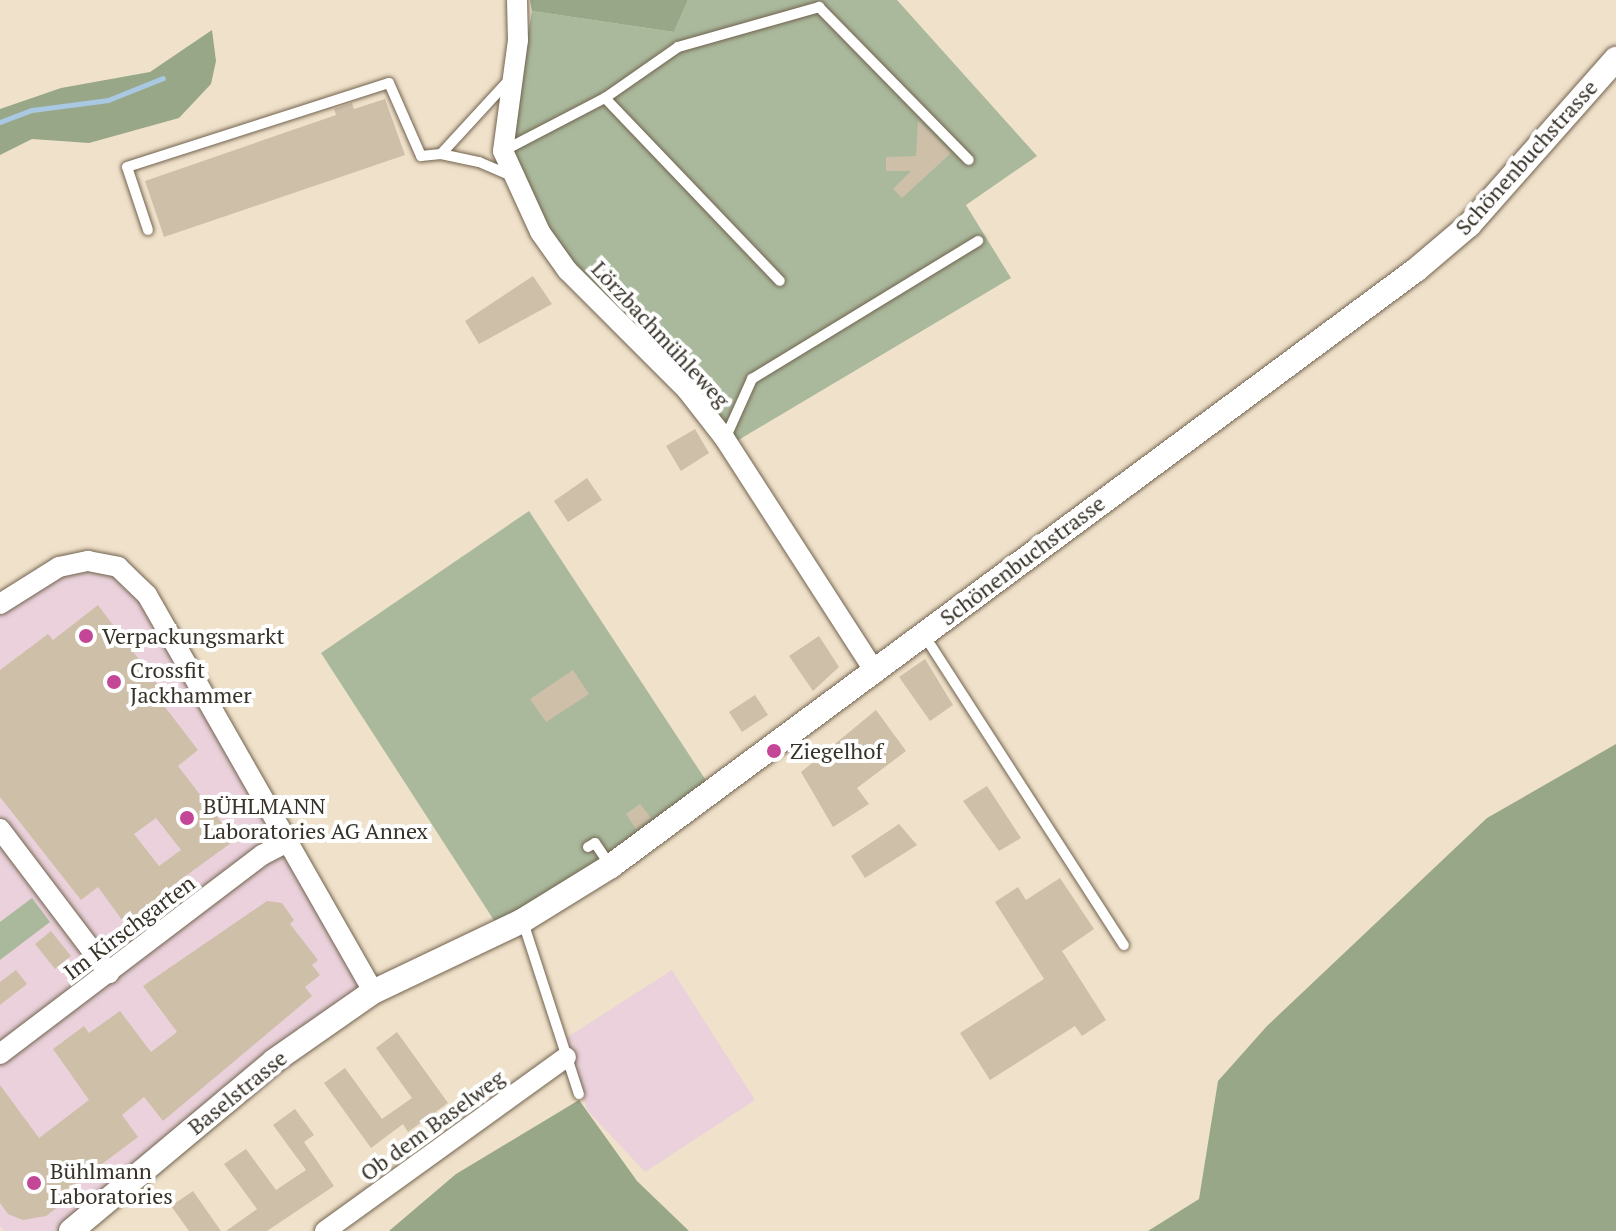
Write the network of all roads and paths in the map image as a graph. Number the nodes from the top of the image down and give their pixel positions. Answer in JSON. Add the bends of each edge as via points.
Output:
{"nodes":[{"id":1,"x":517,"y":0,"type":"edge"},
{"id":2,"x":1616,"y":59,"type":"edge"},
{"id":3,"x":512,"y":77,"type":"junction"},
{"id":4,"x":605,"y":98,"type":"junction"},
{"id":5,"x":503,"y":151,"type":"junction"},
{"id":6,"x":441,"y":154,"type":"junction"},
{"id":7,"x":969,"y":160,"type":"dead end"},
{"id":8,"x":512,"y":176,"type":"junction"},
{"id":9,"x":148,"y":230,"type":"dead end"},
{"id":10,"x":978,"y":241,"type":"dead end"},
{"id":11,"x":780,"y":281,"type":"dead end"},
{"id":12,"x":725,"y":439,"type":"junction"},
{"id":13,"x":0,"y":604,"type":"edge"},
{"id":14,"x":924,"y":635,"type":"junction"},
{"id":15,"x":876,"y":673,"type":"junction"},
{"id":16,"x":0,"y":829,"type":"edge"},
{"id":17,"x":289,"y":841,"type":"junction"},
{"id":18,"x":588,"y":847,"type":"dead end"},
{"id":19,"x":611,"y":866,"type":"junction"},
{"id":20,"x":522,"y":921,"type":"junction"},
{"id":21,"x":1124,"y":945,"type":"dead end"},
{"id":22,"x":109,"y":973,"type":"junction"},
{"id":23,"x":373,"y":992,"type":"junction"},
{"id":24,"x":0,"y":1054,"type":"edge"},
{"id":25,"x":566,"y":1057,"type":"junction"},
{"id":26,"x":579,"y":1094,"type":"dead end"},
{"id":27,"x":71,"y":1231,"type":"edge"},
{"id":28,"x":325,"y":1231,"type":"edge"}],
"edges":[{"from":1,"to":3,"type":"street","name":"Lörzbachmühleweg"},
{"from":2,"to":14,"type":"street","name":"Schönenbuchstrasse","via":[[1469,225],[1416,270]]},
{"from":3,"to":5,"type":"street","name":"Lörzbachmühleweg"},
{"from":3,"to":6,"type":"lane"},
{"from":4,"to":5,"type":"lane"},
{"from":4,"to":7,"type":"lane","via":[[678,47],[819,7]]},
{"from":4,"to":11,"type":"lane"},
{"from":5,"to":8,"type":"street","name":"Lörzbachmühleweg"},
{"from":6,"to":8,"type":"lane"},
{"from":6,"to":9,"type":"lane","via":[[421,156],[389,83],[127,167]]},
{"from":8,"to":12,"type":"street","name":"Lörzbachmühleweg","via":[[540,232],[567,270],[687,390]]},
{"from":10,"to":12,"type":"lane","via":[[752,379],[731,436]]},
{"from":12,"to":15,"type":"street","name":"Lörzbachmühleweg"},
{"from":13,"to":17,"type":"street","via":[[59,567],[88,561],[118,567],[147,595]]},
{"from":14,"to":15,"type":"street","name":"Schönenbuchstrasse"},
{"from":14,"to":21,"type":"lane"},
{"from":15,"to":19,"type":"street","name":"Schönenbuchstrasse"},
{"from":16,"to":22,"type":"street"},
{"from":17,"to":22,"type":"street","name":"Im Kirschgarten","via":[[262,855]]},
{"from":17,"to":23,"type":"street"},
{"from":18,"to":19,"type":"lane","via":[[595,843]]},
{"from":19,"to":20,"type":"street","name":"Schönenbuchstrasse"},
{"from":20,"to":23,"type":"street","name":"Schönenbuchstrasse"},
{"from":20,"to":25,"type":"lane"},
{"from":22,"to":24,"type":"street","name":"Im Kirschgarten"},
{"from":23,"to":27,"type":"street","name":"Baselstrasse","via":[[274,1061]]},
{"from":25,"to":26,"type":"lane"},
{"from":25,"to":28,"type":"street","name":"Ob dem Baselweg"}]}
